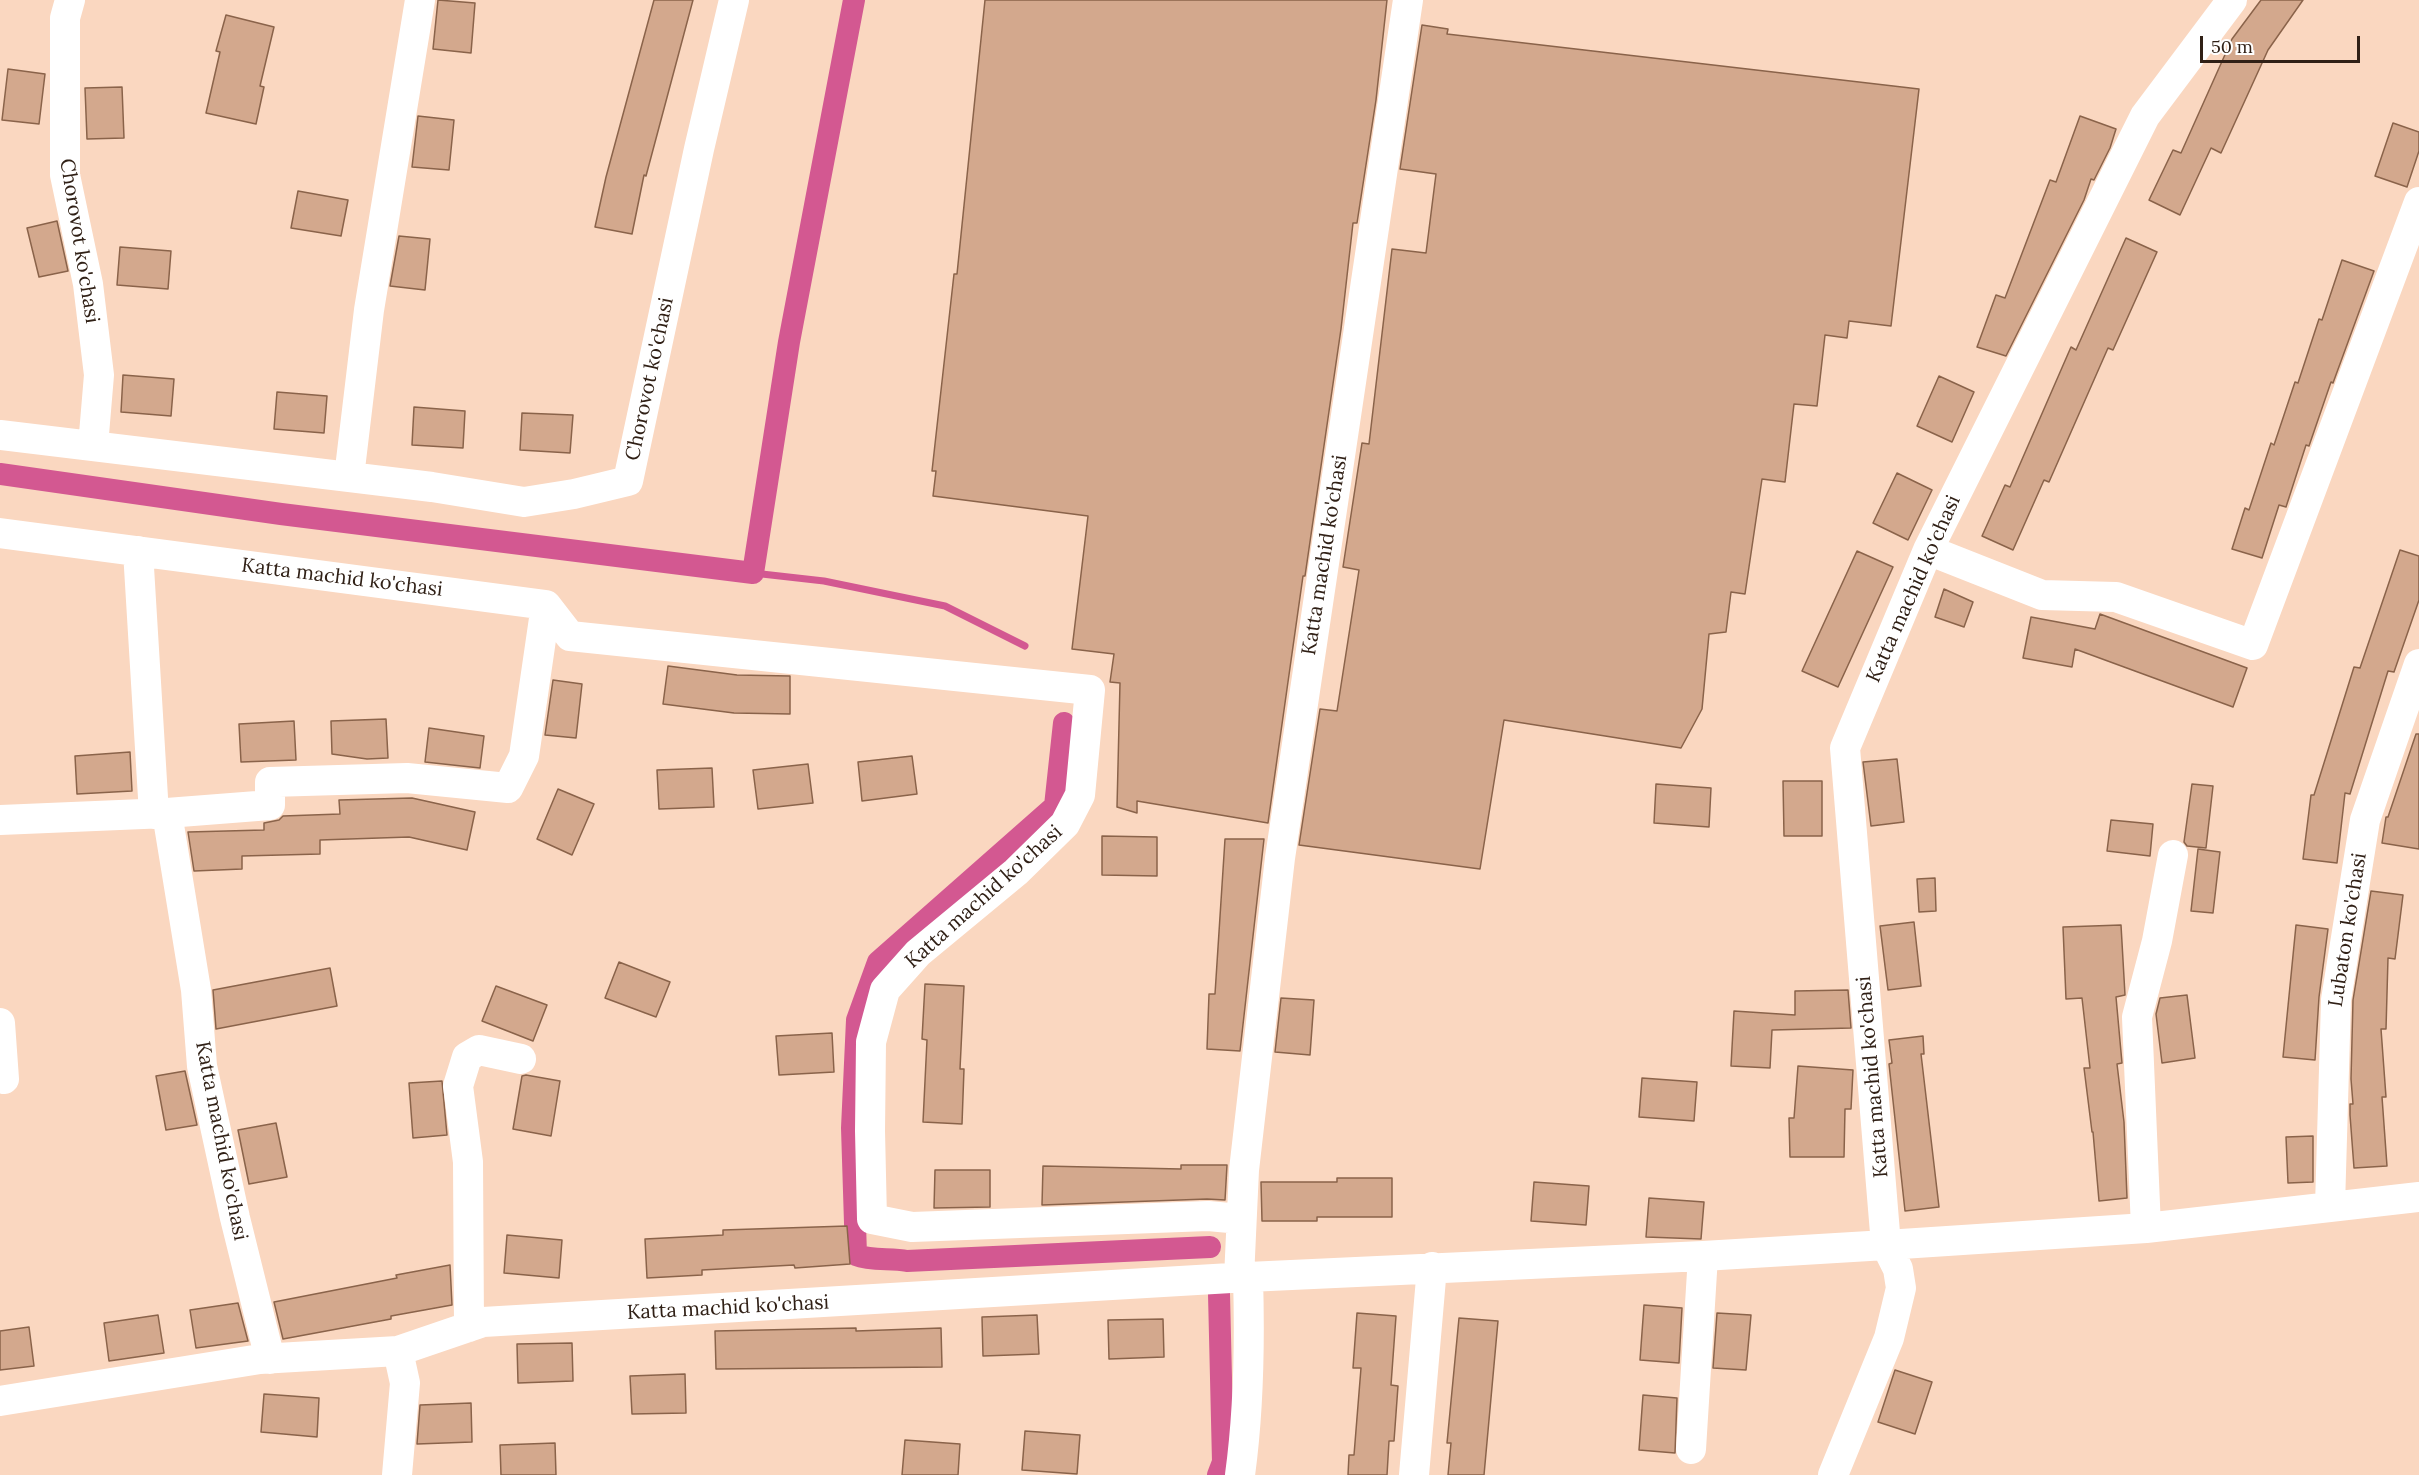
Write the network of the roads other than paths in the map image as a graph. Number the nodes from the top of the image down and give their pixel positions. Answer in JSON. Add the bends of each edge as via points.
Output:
{"nodes":[{"id":1,"x":70,"y":0,"type":"edge"},
{"id":2,"x":420,"y":0,"type":"edge"},
{"id":3,"x":734,"y":0,"type":"edge"},
{"id":4,"x":1408,"y":0,"type":"edge"},
{"id":5,"x":2232,"y":0,"type":"edge"},
{"id":6,"x":2419,"y":202,"type":"edge"},
{"id":7,"x":0,"y":435,"type":"edge"},
{"id":8,"x":93,"y":446,"type":"junction"},
{"id":9,"x":349,"y":477,"type":"junction"},
{"id":10,"x":0,"y":533,"type":"edge"},
{"id":11,"x":1928,"y":550,"type":"junction"},
{"id":12,"x":138,"y":551,"type":"junction"},
{"id":13,"x":546,"y":604,"type":"junction"},
{"id":14,"x":2419,"y":664,"type":"edge"},
{"id":15,"x":160,"y":814,"type":"junction"},
{"id":16,"x":0,"y":820,"type":"edge"},
{"id":17,"x":2173,"y":855,"type":"dead end"},
{"id":18,"x":0,"y":1023,"type":"edge"},
{"id":19,"x":521,"y":1059,"type":"dead end"},
{"id":20,"x":4,"y":1079,"type":"dead end"},
{"id":21,"x":2419,"y":1197,"type":"edge"},
{"id":22,"x":2330,"y":1206,"type":"junction"},
{"id":23,"x":1241,"y":1220,"type":"junction"},
{"id":24,"x":2146,"y":1228,"type":"junction"},
{"id":25,"x":1886,"y":1245,"type":"junction"},
{"id":26,"x":1703,"y":1256,"type":"junction"},
{"id":27,"x":1432,"y":1267,"type":"junction"},
{"id":28,"x":1243,"y":1277,"type":"junction"},
{"id":29,"x":470,"y":1327,"type":"junction"},
{"id":30,"x":398,"y":1351,"type":"junction"},
{"id":31,"x":270,"y":1359,"type":"junction"},
{"id":32,"x":0,"y":1401,"type":"edge"},
{"id":33,"x":1691,"y":1449,"type":"dead end"},
{"id":34,"x":397,"y":1475,"type":"edge"},
{"id":35,"x":1240,"y":1475,"type":"edge"},
{"id":36,"x":1414,"y":1475,"type":"edge"},
{"id":37,"x":1833,"y":1475,"type":"edge"}],
"edges":[{"from":1,"to":8,"type":"street","name":"Chorovot ko'chasi","via":[[65,18],[65,176],[88,284],[99,375]]},
{"from":2,"to":9,"type":"street","via":[[369,310]]},
{"from":3,"to":9,"type":"street","name":"Chorovot ko'chasi","via":[[628,481],[524,502]]},
{"from":4,"to":23,"type":"street","name":"Katta machid ko'chasi","via":[[1280,858]]},
{"from":5,"to":11,"type":"street","name":"Katta machid ko'chasi","via":[[2145,117]]},
{"from":6,"to":11,"type":"street","via":[[2253,645],[2116,597],[2042,595]]},
{"from":7,"to":8,"type":"street","name":"Chorovot ko'chasi"},
{"from":8,"to":9,"type":"street","name":"Chorovot ko'chasi"},
{"from":10,"to":12,"type":"street","name":"Katta machid ko'chasi"},
{"from":11,"to":25,"type":"street","name":"Katta machid ko'chasi","via":[[1845,748]]},
{"from":12,"to":13,"type":"street","name":"Katta machid ko'chasi"},
{"from":12,"to":15,"type":"street","name":"Katta machid ko'chasi"},
{"from":13,"to":15,"type":"street","via":[[524,756],[508,788],[407,778],[270,782],[270,805]]},
{"from":13,"to":23,"type":"street","name":"Katta machid ko'chasi","via":[[570,636],[1090,690],[1080,795],[1065,824],[1016,872],[918,953],[885,990],[871,1042],[872,1219],[912,1227],[1208,1216]]},
{"from":14,"to":22,"type":"street","name":"Lubaton ko'chasi","via":[[2365,820],[2339,977]]},
{"from":15,"to":16,"type":"street"},
{"from":15,"to":31,"type":"street","name":"Katta machid ko'chasi","via":[[196,990],[202,1066],[234,1218]]},
{"from":17,"to":24,"type":"street","via":[[2157,941],[2137,1017]]},
{"from":18,"to":20,"type":"street"},
{"from":19,"to":29,"type":"street","via":[[479,1050],[467,1057],[459,1086],[468,1162]]},
{"from":21,"to":22,"type":"street","name":"Katta machid ko'chasi"},
{"from":22,"to":24,"type":"street","name":"Katta machid ko'chasi"},
{"from":23,"to":28,"type":"street","name":"Katta machid ko'chasi"},
{"from":24,"to":25,"type":"street","name":"Katta machid ko'chasi"},
{"from":25,"to":26,"type":"street","name":"Katta machid ko'chasi"},
{"from":25,"to":37,"type":"street","name":"Katta machid ko'chasi","via":[[1902,1288],[1889,1338]]},
{"from":26,"to":27,"type":"street","name":"Katta machid ko'chasi"},
{"from":26,"to":33,"type":"street"},
{"from":27,"to":28,"type":"street","name":"Katta machid ko'chasi"},
{"from":27,"to":36,"type":"street"},
{"from":28,"to":29,"type":"street","name":"Katta machid ko'chasi","via":[[483,1322]]},
{"from":28,"to":35,"type":"street","via":[[1249,1319],[1248,1402]]},
{"from":29,"to":30,"type":"street","name":"Katta machid ko'chasi"},
{"from":30,"to":31,"type":"street","name":"Katta machid ko'chasi"},
{"from":30,"to":34,"type":"street","via":[[405,1383]]},
{"from":31,"to":32,"type":"street","name":"Katta machid ko'chasi"}]}
